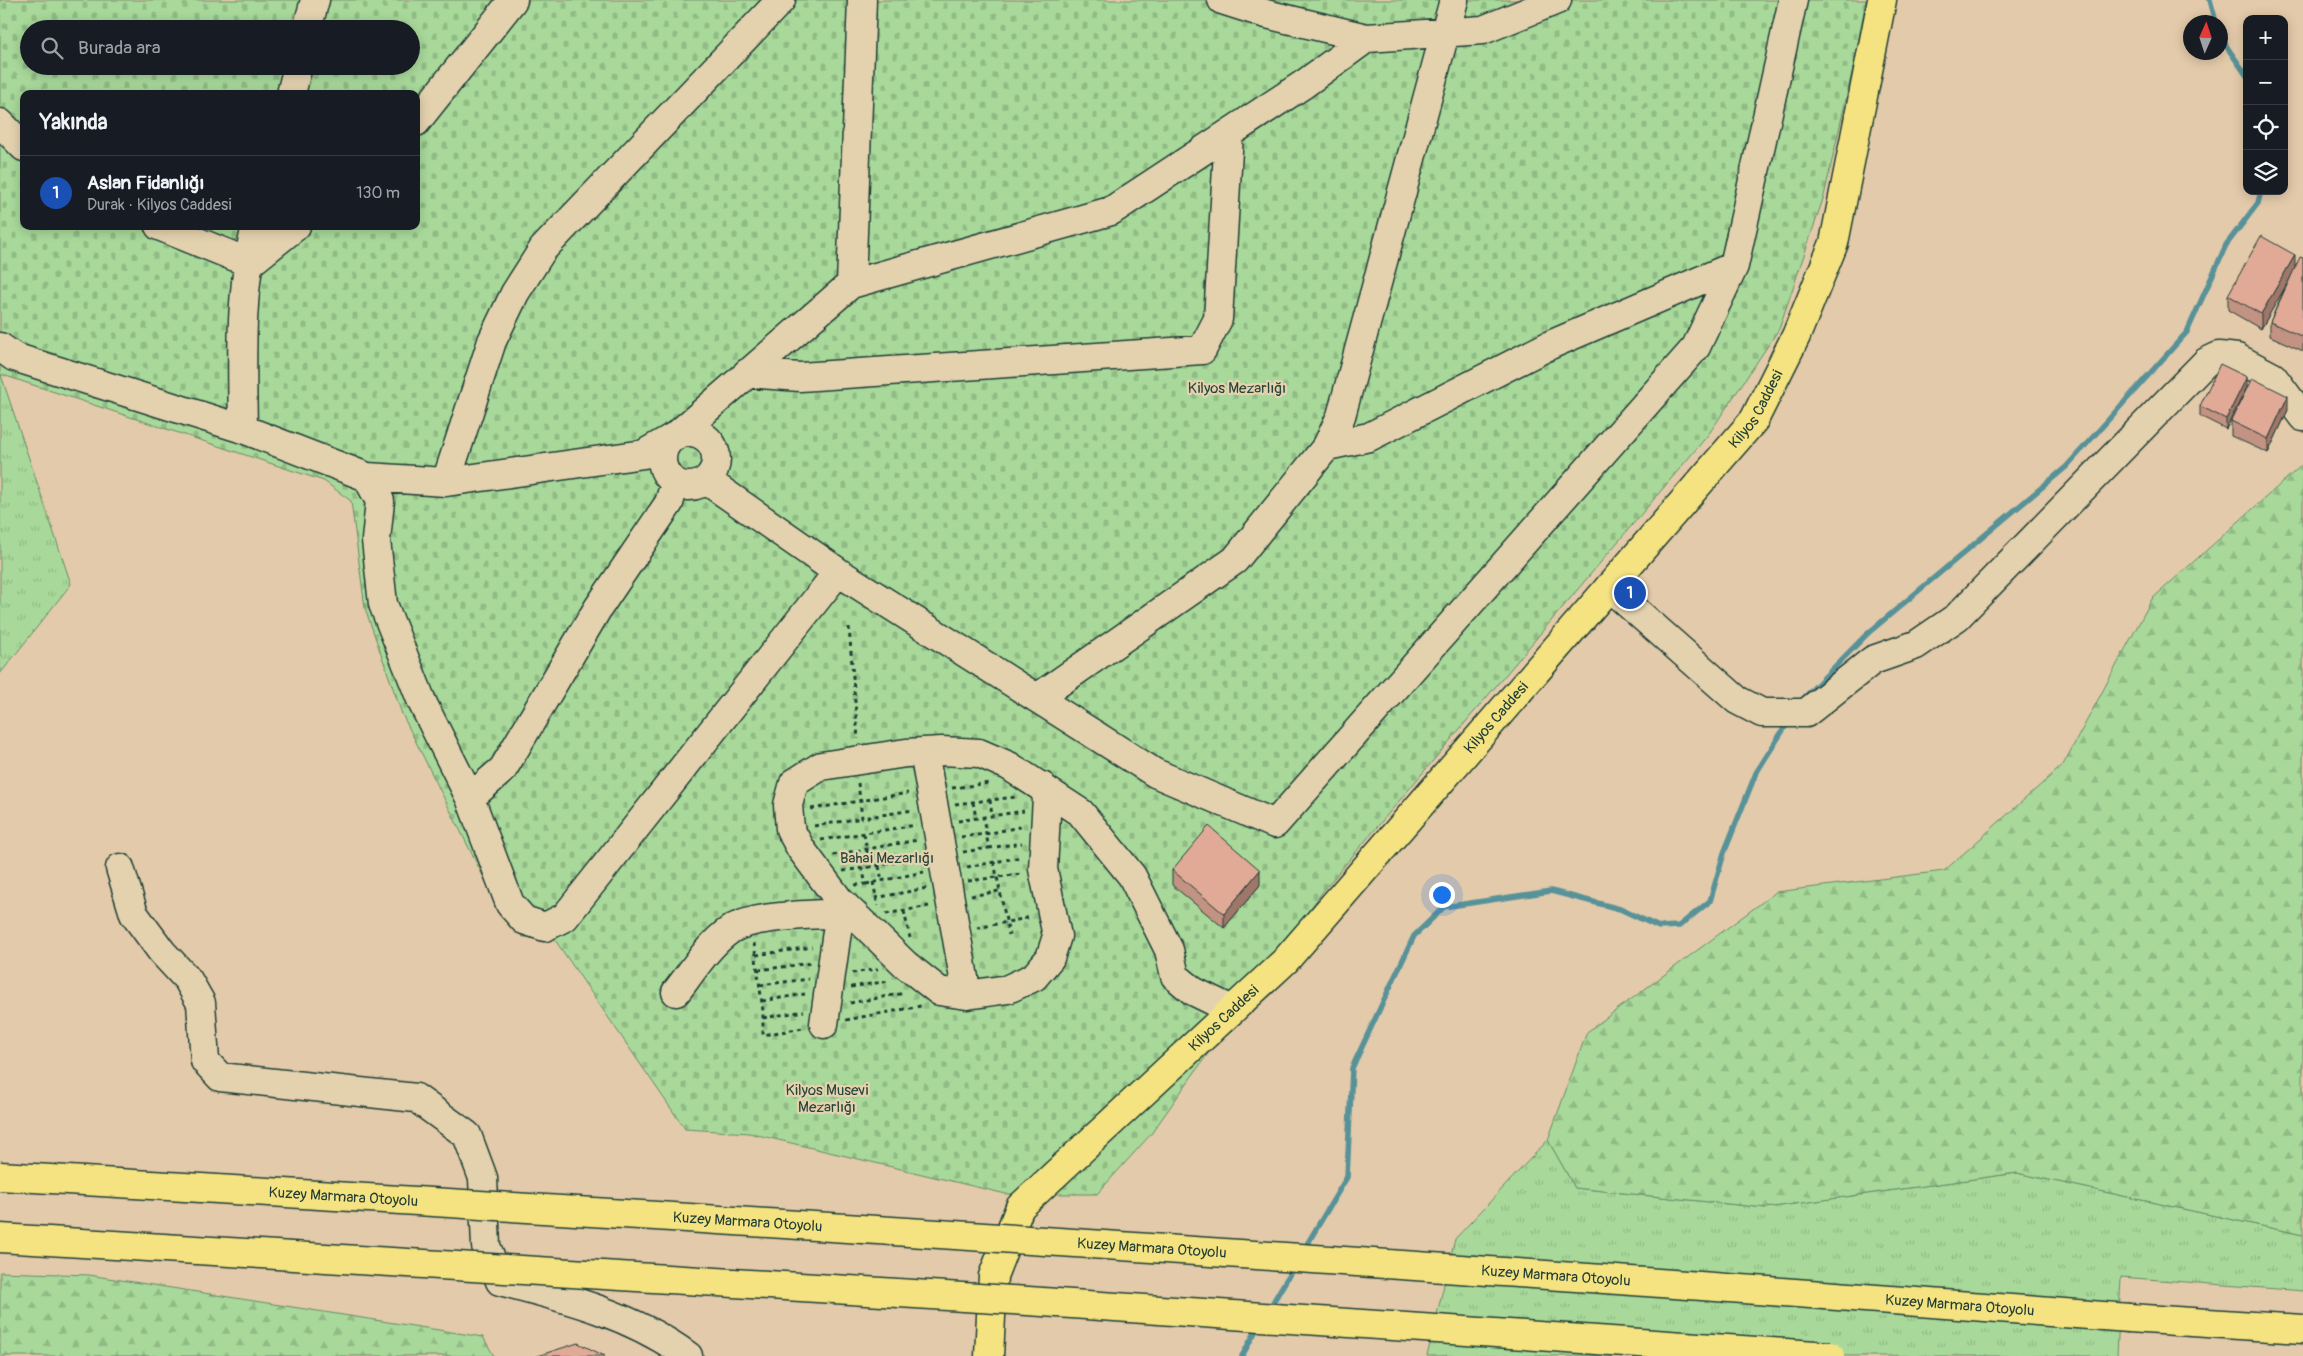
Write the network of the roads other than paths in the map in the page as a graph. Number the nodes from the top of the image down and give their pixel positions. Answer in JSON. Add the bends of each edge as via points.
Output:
{"nodes":[{"id":1,"x":315,"y":0,"type":"edge"},
{"id":2,"x":514,"y":0,"type":"edge"},
{"id":3,"x":781,"y":0,"type":"edge"},
{"id":4,"x":862,"y":0,"type":"edge"},
{"id":5,"x":1222,"y":0,"type":"edge"},
{"id":6,"x":1454,"y":0,"type":"edge"},
{"id":7,"x":1557,"y":0,"type":"edge"},
{"id":8,"x":1793,"y":0,"type":"edge"},
{"id":9,"x":1882,"y":0,"type":"edge"},
{"id":10,"x":309,"y":20,"type":"edge"},
{"id":11,"x":1447,"y":33,"type":"junction"},
{"id":12,"x":1366,"y":38,"type":"junction"},
{"id":13,"x":296,"y":75,"type":"edge"},
{"id":14,"x":292,"y":90,"type":"edge"},
{"id":15,"x":420,"y":117,"type":"edge"},
{"id":16,"x":0,"y":123,"type":"edge"},
{"id":17,"x":1229,"y":134,"type":"junction"},
{"id":18,"x":20,"y":143,"type":"edge"},
{"id":19,"x":169,"y":230,"type":"edge"},
{"id":20,"x":255,"y":230,"type":"edge"},
{"id":21,"x":291,"y":230,"type":"edge"},
{"id":22,"x":250,"y":263,"type":"junction"},
{"id":23,"x":1734,"y":266,"type":"junction"},
{"id":24,"x":851,"y":284,"type":"junction"},
{"id":25,"x":0,"y":347,"type":"edge"},
{"id":26,"x":747,"y":373,"type":"junction"},
{"id":27,"x":2303,"y":417,"type":"edge"},
{"id":28,"x":243,"y":429,"type":"junction"},
{"id":29,"x":677,"y":435,"type":"junction"},
{"id":30,"x":1327,"y":446,"type":"junction"},
{"id":31,"x":367,"y":477,"type":"junction"},
{"id":32,"x":706,"y":480,"type":"junction"},
{"id":33,"x":446,"y":482,"type":"junction"},
{"id":34,"x":675,"y":483,"type":"junction"},
{"id":35,"x":838,"y":572,"type":"junction"},
{"id":36,"x":1609,"y":588,"type":"junction"},
{"id":37,"x":1037,"y":698,"type":"junction"},
{"id":38,"x":915,"y":752,"type":"junction"},
{"id":39,"x":470,"y":798,"type":"junction"},
{"id":40,"x":1037,"y":817,"type":"junction"},
{"id":41,"x":120,"y":868,"type":"dead end"},
{"id":42,"x":842,"y":907,"type":"junction"},
{"id":43,"x":676,"y":992,"type":"dead end"},
{"id":44,"x":966,"y":995,"type":"junction"},
{"id":45,"x":1232,"y":1010,"type":"junction"},
{"id":46,"x":824,"y":1024,"type":"dead end"},
{"id":47,"x":0,"y":1176,"type":"edge"},
{"id":48,"x":0,"y":1238,"type":"edge"},
{"id":49,"x":2303,"y":1330,"type":"edge"},
{"id":50,"x":688,"y":1356,"type":"edge"},
{"id":51,"x":989,"y":1356,"type":"edge"},
{"id":52,"x":1830,"y":1356,"type":"edge"}],
"edges":[{"from":1,"to":10,"type":"street"},
{"from":2,"to":15,"type":"street"},
{"from":3,"to":33,"type":"street","via":[[543,249],[515,293],[492,340]]},
{"from":4,"to":24,"type":"street"},
{"from":5,"to":12,"type":"street"},
{"from":6,"to":11,"type":"street"},
{"from":7,"to":11,"type":"street","via":[[1483,30]]},
{"from":8,"to":23,"type":"street"},
{"from":9,"to":36,"type":"main road","name":"Kilyos Caddesi","via":[[1834,243],[1796,336],[1754,420]]},
{"from":11,"to":12,"type":"street"},
{"from":11,"to":30,"type":"street","via":[[1341,416]]},
{"from":12,"to":17,"type":"street"},
{"from":13,"to":14,"type":"street"},
{"from":16,"to":18,"type":"street"},
{"from":17,"to":24,"type":"street","via":[[1111,211]]},
{"from":17,"to":26,"type":"street","via":[[1218,320],[1202,350],[800,377]]},
{"from":19,"to":22,"type":"street"},
{"from":20,"to":22,"type":"street"},
{"from":21,"to":22,"type":"street"},
{"from":22,"to":28,"type":"street","via":[[242,342]]},
{"from":23,"to":30,"type":"street","via":[[1550,345],[1369,437]]},
{"from":23,"to":37,"type":"street","via":[[1696,347],[1275,824],[1155,773]]},
{"from":24,"to":26,"type":"street"},
{"from":25,"to":28,"type":"street","via":[[14,357]]},
{"from":26,"to":29,"type":"street"},
{"from":27,"to":36,"type":"street","via":[[2273,377],[2237,358],[2219,356],[2206,362],[1957,617],[1916,645],[1873,660],[1806,713],[1762,713],[1737,700]]},
{"from":28,"to":31,"type":"street"},
{"from":29,"to":32,"type":"street","via":[[687,432],[704,437],[711,444],[716,460]]},
{"from":29,"to":33,"type":"street","via":[[644,454]]},
{"from":29,"to":34,"type":"street","via":[[661,456],[666,475]]},
{"from":30,"to":37,"type":"street","via":[[1235,560]]},
{"from":31,"to":33,"type":"street"},
{"from":31,"to":39,"type":"street","via":[[380,501],[376,540],[383,604],[422,702]]},
{"from":32,"to":34,"type":"street","via":[[695,486]]},
{"from":32,"to":35,"type":"street"},
{"from":34,"to":39,"type":"street","via":[[669,503],[598,608],[503,769]]},
{"from":35,"to":37,"type":"street"},
{"from":35,"to":39,"type":"street","via":[[565,917],[545,928],[524,920],[510,904]]},
{"from":36,"to":45,"type":"main road","name":"Kilyos Caddesi","via":[[1285,961]]},
{"from":38,"to":40,"type":"street","via":[[978,753],[1009,766]]},
{"from":38,"to":42,"type":"street","via":[[821,766],[794,783],[788,805],[796,836]]},
{"from":38,"to":44,"type":"street"},
{"from":40,"to":44,"type":"street","via":[[1043,869],[1057,936],[1050,958],[1034,977],[1008,989]]},
{"from":40,"to":45,"type":"street","via":[[1081,813],[1132,876],[1168,950],[1175,976],[1193,991]]},
{"from":41,"to":50,"type":"street","via":[[134,914],[188,980],[201,1002],[205,1061],[220,1077],[416,1098],[467,1135],[482,1178],[486,1246],[500,1282],[615,1314]]},
{"from":42,"to":43,"type":"street","via":[[756,921],[730,930]]},
{"from":42,"to":44,"type":"street","via":[[939,991]]},
{"from":42,"to":46,"type":"street"},
{"from":45,"to":51,"type":"main road","name":"Kilyos Caddesi","via":[[1020,1207],[993,1276]]},
{"from":47,"to":49,"type":"main road","name":"Kuzey Marmara Otoyolu","bridge":true,"via":[[1587,1276]]},
{"from":48,"to":52,"type":"main road","bridge":true,"via":[[1048,1302]]}]}
